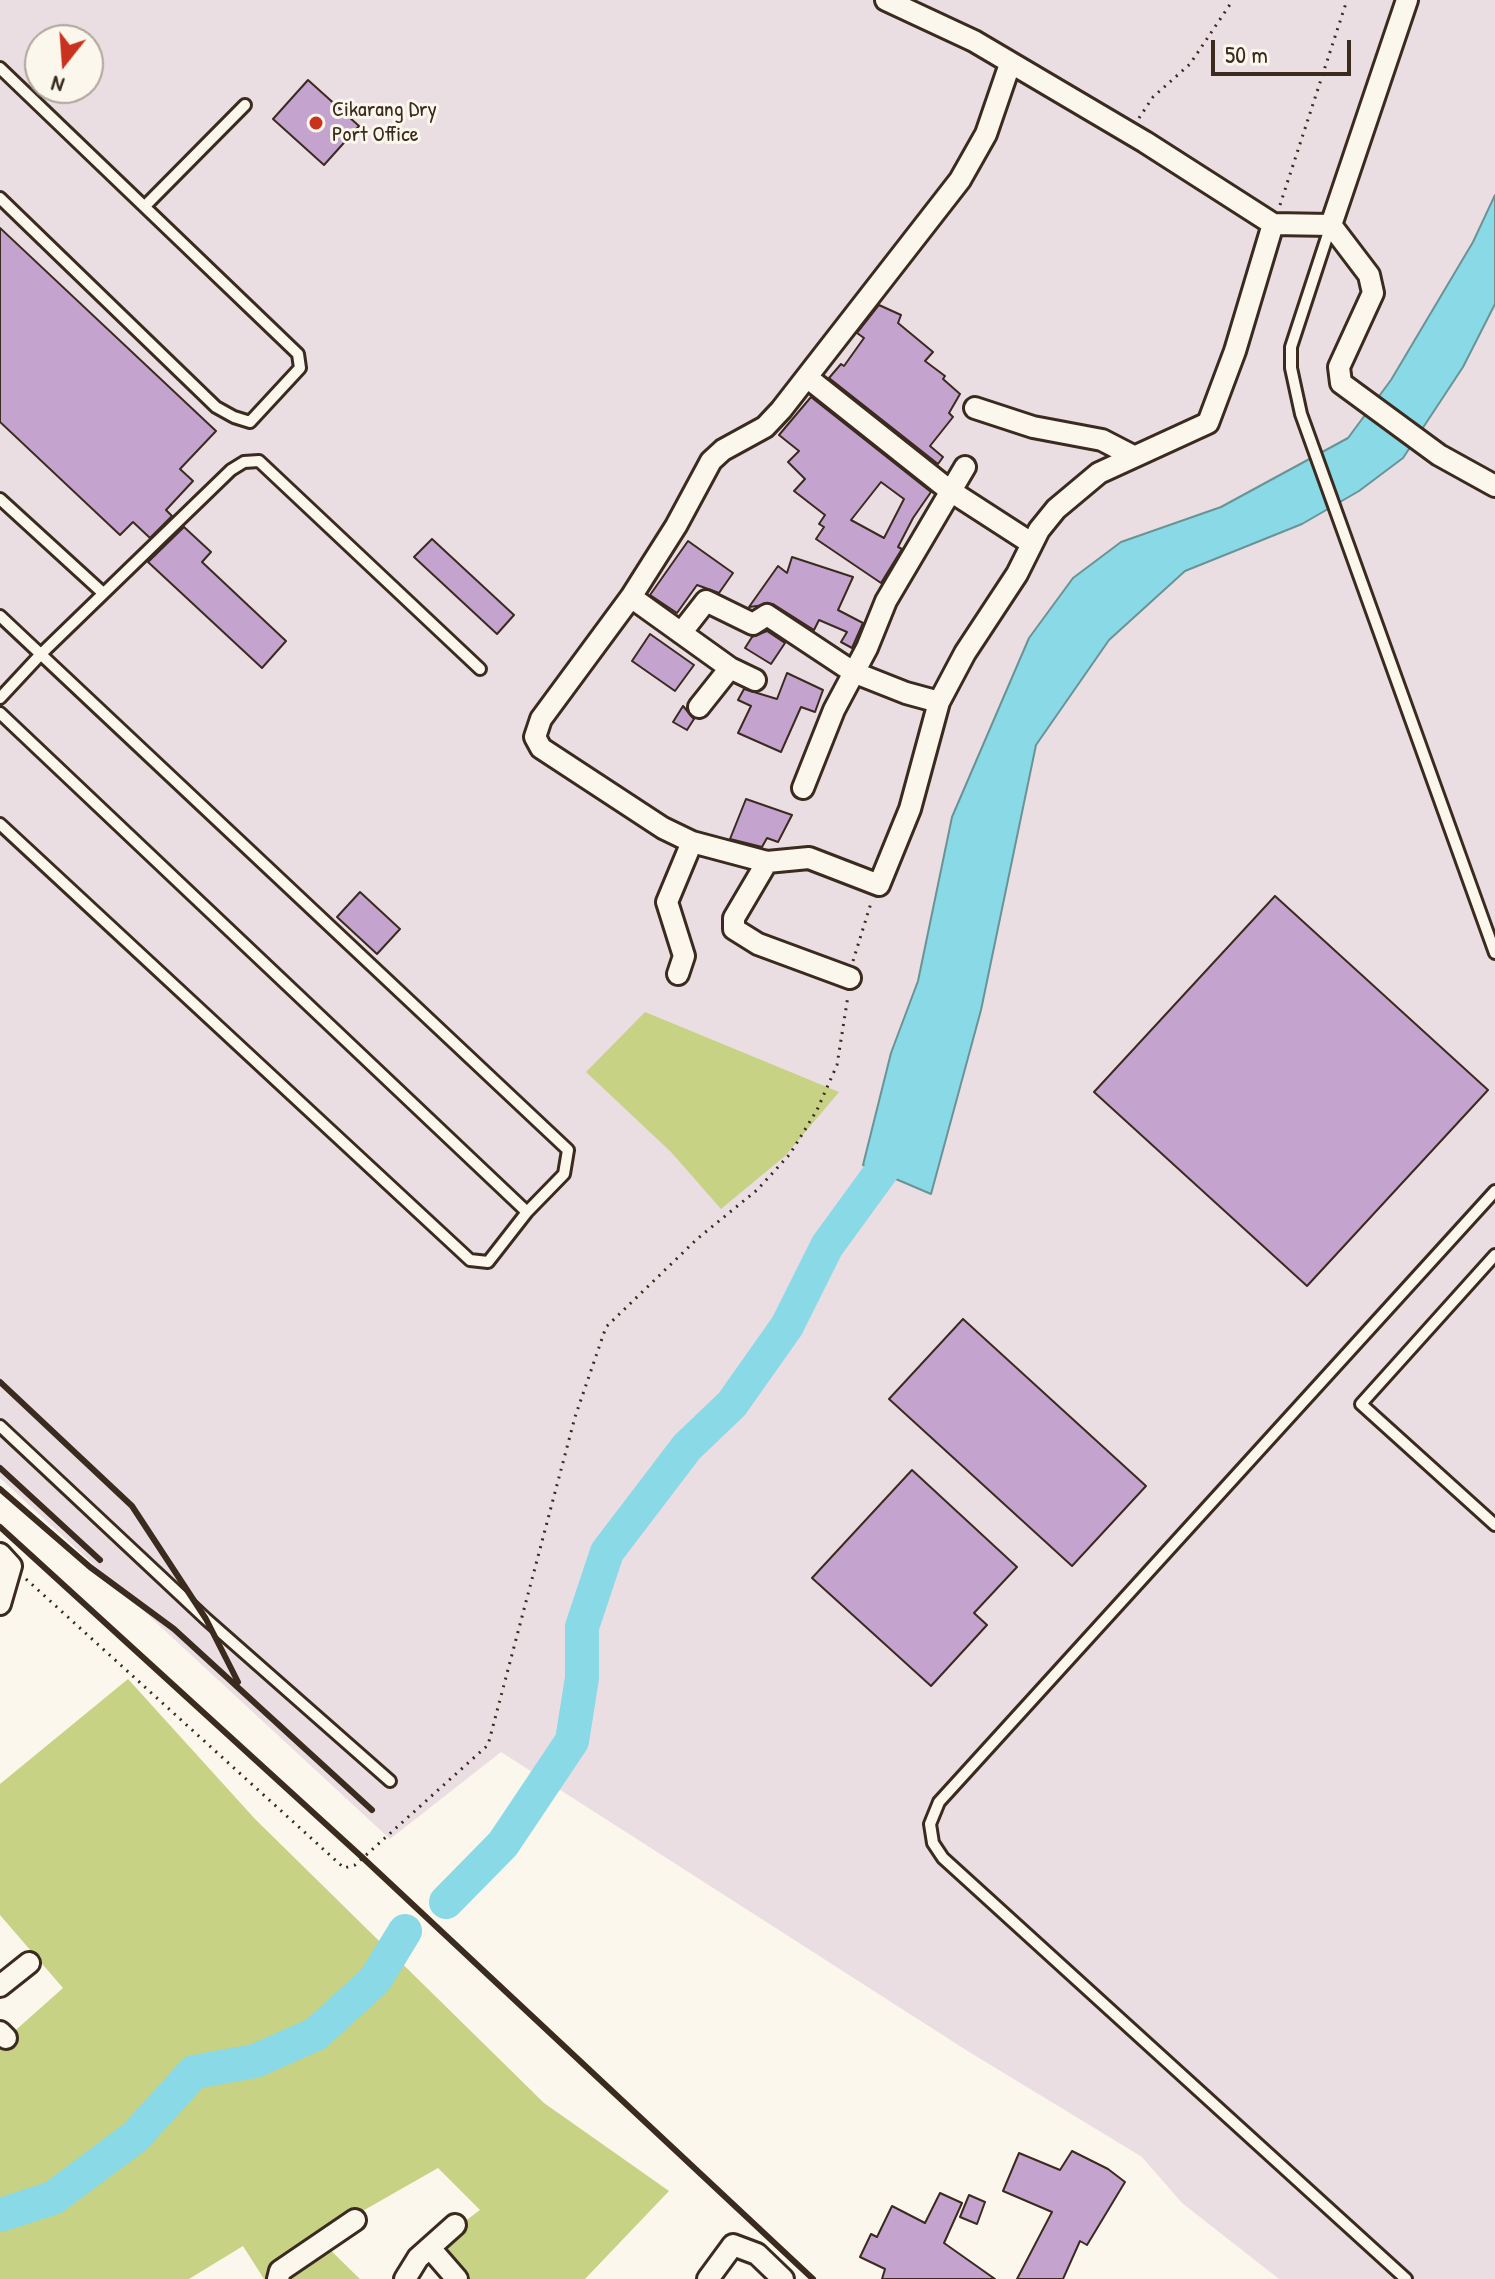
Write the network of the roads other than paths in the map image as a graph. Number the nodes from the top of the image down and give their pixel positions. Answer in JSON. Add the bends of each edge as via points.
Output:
{"nodes":[{"id":1,"x":886,"y":0,"type":"edge"},
{"id":2,"x":1407,"y":0,"type":"edge"},
{"id":3,"x":1010,"y":64,"type":"junction"},
{"id":4,"x":2,"y":76,"type":"edge"},
{"id":5,"x":245,"y":105,"type":"dead end"},
{"id":6,"x":0,"y":198,"type":"edge"},
{"id":7,"x":146,"y":205,"type":"junction"},
{"id":8,"x":1273,"y":224,"type":"junction"},
{"id":9,"x":1331,"y":225,"type":"junction"},
{"id":10,"x":808,"y":378,"type":"junction"},
{"id":11,"x":975,"y":408,"type":"dead end"},
{"id":12,"x":1131,"y":455,"type":"junction"},
{"id":13,"x":965,"y":467,"type":"dead end"},
{"id":14,"x":1495,"y":486,"type":"edge"},
{"id":15,"x":949,"y":490,"type":"junction"},
{"id":16,"x":0,"y":499,"type":"edge"},
{"id":17,"x":1031,"y":543,"type":"junction"},
{"id":18,"x":103,"y":593,"type":"junction"},
{"id":19,"x":631,"y":597,"type":"junction"},
{"id":20,"x":0,"y":616,"type":"edge"},
{"id":21,"x":681,"y":633,"type":"junction"},
{"id":22,"x":41,"y":654,"type":"junction"},
{"id":23,"x":730,"y":668,"type":"junction"},
{"id":24,"x":480,"y":669,"type":"dead end"},
{"id":25,"x":853,"y":672,"type":"junction"},
{"id":26,"x":755,"y":680,"type":"dead end"},
{"id":27,"x":0,"y":698,"type":"edge"},
{"id":28,"x":939,"y":702,"type":"junction"},
{"id":29,"x":699,"y":707,"type":"dead end"},
{"id":30,"x":0,"y":713,"type":"edge"},
{"id":31,"x":803,"y":788,"type":"dead end"},
{"id":32,"x":0,"y":824,"type":"edge"},
{"id":33,"x":692,"y":842,"type":"junction"},
{"id":34,"x":767,"y":862,"type":"junction"},
{"id":35,"x":1495,"y":953,"type":"edge"},
{"id":36,"x":678,"y":974,"type":"dead end"},
{"id":37,"x":850,"y":978,"type":"road end"},
{"id":38,"x":1495,"y":1191,"type":"edge"},
{"id":39,"x":527,"y":1212,"type":"junction"},
{"id":40,"x":1495,"y":1255,"type":"edge"},
{"id":41,"x":0,"y":1426,"type":"edge"},
{"id":42,"x":1495,"y":1525,"type":"edge"},
{"id":43,"x":6,"y":1560,"type":"edge"},
{"id":44,"x":0,"y":1604,"type":"edge"},
{"id":45,"x":390,"y":1781,"type":"dead end"},
{"id":46,"x":29,"y":1963,"type":"dead end"},
{"id":47,"x":0,"y":1986,"type":"edge"},
{"id":48,"x":355,"y":2220,"type":"dead end"},
{"id":49,"x":455,"y":2225,"type":"dead end"},
{"id":50,"x":430,"y":2248,"type":"junction"},
{"id":51,"x":278,"y":2279,"type":"edge"},
{"id":52,"x":405,"y":2279,"type":"edge"},
{"id":53,"x":457,"y":2279,"type":"edge"},
{"id":54,"x":708,"y":2279,"type":"edge"},
{"id":55,"x":783,"y":2279,"type":"edge"},
{"id":56,"x":1406,"y":2279,"type":"edge"}],
"edges":[{"from":1,"to":3,"type":"street"},
{"from":2,"to":9,"type":"street"},
{"from":3,"to":8,"type":"street"},
{"from":3,"to":10,"type":"street","via":[[986,134],[960,180]]},
{"from":4,"to":7,"type":"lane"},
{"from":5,"to":7,"type":"lane"},
{"from":6,"to":7,"type":"lane","via":[[216,407],[250,422],[301,361]]},
{"from":8,"to":9,"type":"street"},
{"from":8,"to":12,"type":"street","via":[[1208,423]]},
{"from":9,"to":14,"type":"street","via":[[1359,258],[1373,288],[1338,371],[1341,383],[1431,449]]},
{"from":9,"to":35,"type":"lane","via":[[1291,347],[1301,414]]},
{"from":10,"to":15,"type":"street"},
{"from":10,"to":19,"type":"street","via":[[765,427],[711,461]]},
{"from":11,"to":12,"type":"street","via":[[1023,425],[1102,440]]},
{"from":12,"to":17,"type":"street","via":[[1083,484]]},
{"from":13,"to":15,"type":"street"},
{"from":15,"to":17,"type":"street"},
{"from":15,"to":25,"type":"street","via":[[907,560]]},
{"from":16,"to":18,"type":"lane"},
{"from":17,"to":28,"type":"street"},
{"from":18,"to":22,"type":"lane"},
{"from":18,"to":24,"type":"lane","via":[[231,470],[259,461]]},
{"from":19,"to":21,"type":"street"},
{"from":19,"to":33,"type":"street","via":[[554,699],[535,737],[548,754]]},
{"from":20,"to":22,"type":"lane"},
{"from":21,"to":23,"type":"street"},
{"from":21,"to":25,"type":"street","via":[[700,606],[712,601],[753,624],[767,615]]},
{"from":22,"to":27,"type":"lane"},
{"from":22,"to":39,"type":"lane","via":[[568,1150],[564,1174]]},
{"from":23,"to":26,"type":"street"},
{"from":23,"to":29,"type":"street"},
{"from":25,"to":28,"type":"street"},
{"from":25,"to":31,"type":"street"},
{"from":28,"to":34,"type":"street","via":[[910,809],[879,885],[802,856]]},
{"from":30,"to":39,"type":"lane"},
{"from":32,"to":39,"type":"lane","via":[[470,1260],[488,1262]]},
{"from":33,"to":34,"type":"street"},
{"from":33,"to":36,"type":"street","via":[[667,902],[684,956]]},
{"from":34,"to":37,"type":"street","via":[[734,918],[734,929],[758,944]]},
{"from":38,"to":56,"type":"lane","via":[[939,1802],[930,1824],[943,1858]]},
{"from":40,"to":42,"type":"lane","via":[[1361,1404]]},
{"from":41,"to":45,"type":"lane","via":[[206,1619]]},
{"from":43,"to":44,"type":"street"},
{"from":46,"to":47,"type":"street"},
{"from":48,"to":51,"type":"street","via":[[280,2271]]},
{"from":49,"to":50,"type":"street"},
{"from":50,"to":52,"type":"street"},
{"from":50,"to":53,"type":"street"},
{"from":54,"to":55,"type":"street","via":[[733,2245],[757,2254]]}]}
